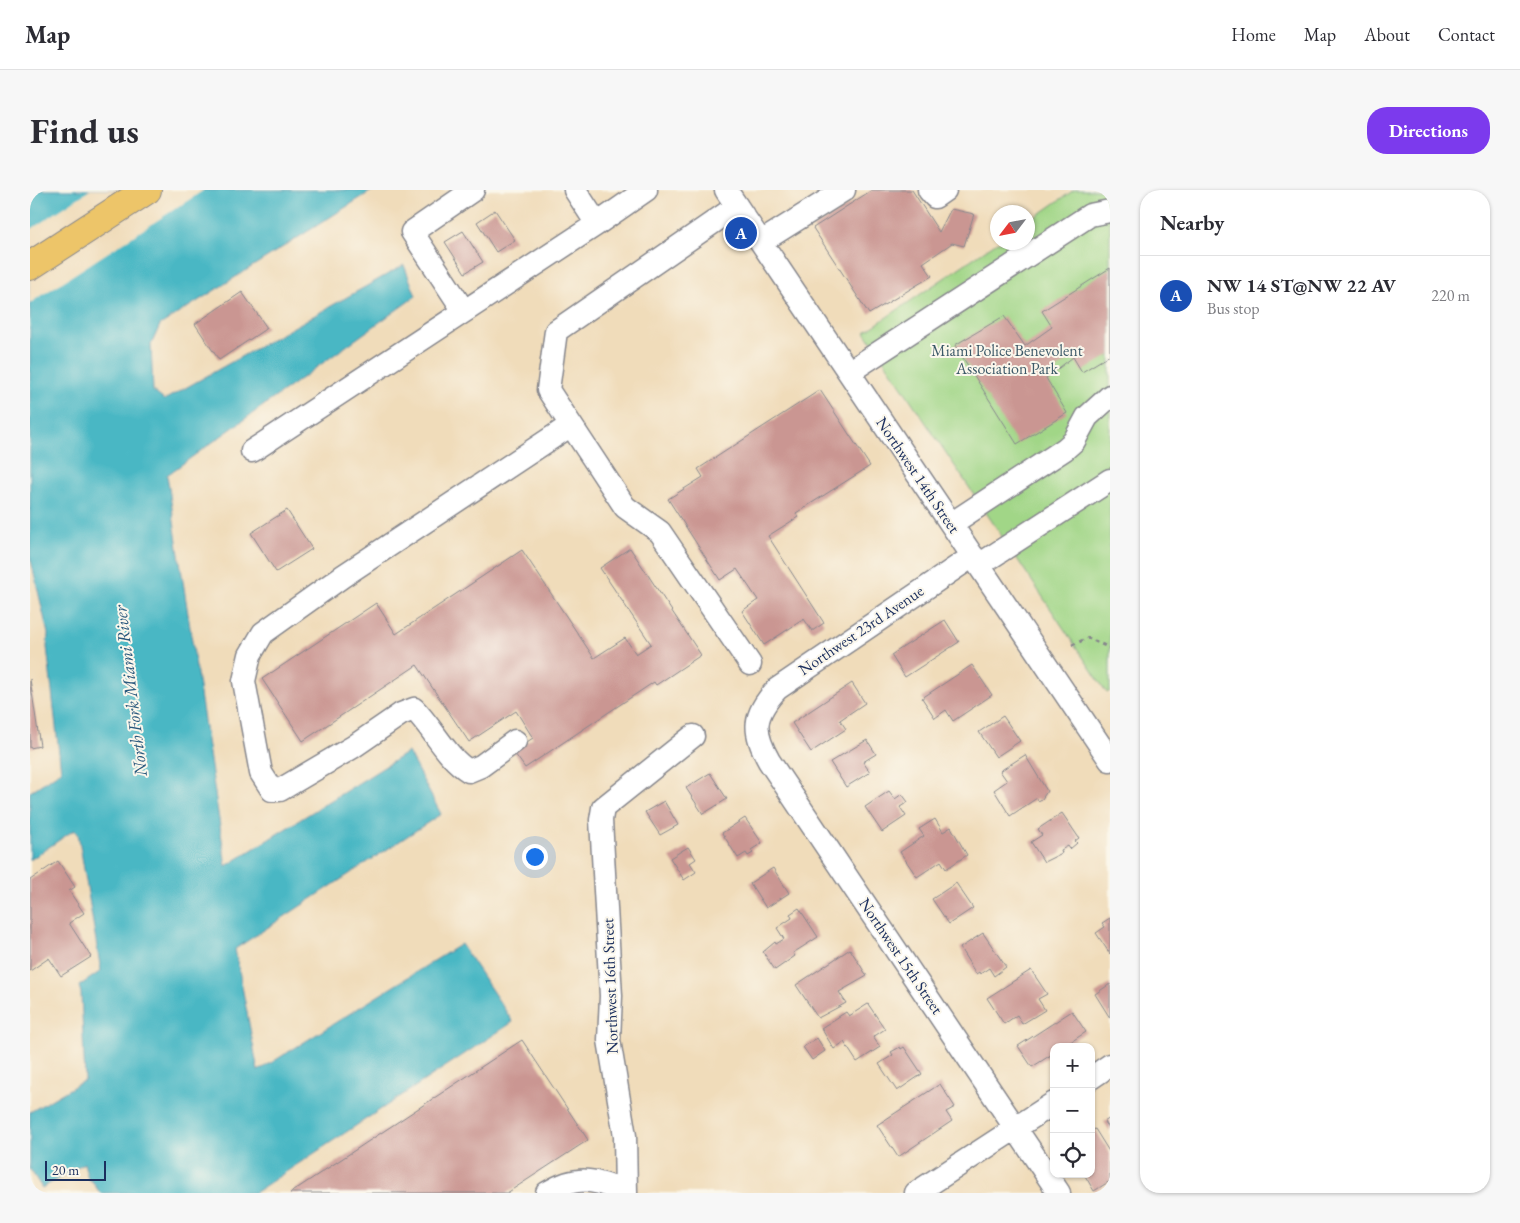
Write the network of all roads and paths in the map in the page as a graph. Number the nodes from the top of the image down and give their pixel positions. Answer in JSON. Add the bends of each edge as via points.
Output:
{"nodes":[{"id":1,"x":147,"y":190,"type":"edge"},
{"id":2,"x":473,"y":190,"type":"edge"},
{"id":3,"x":575,"y":190,"type":"edge"},
{"id":4,"x":646,"y":190,"type":"edge"},
{"id":5,"x":844,"y":190,"type":"edge"},
{"id":6,"x":930,"y":190,"type":"edge"},
{"id":7,"x":945,"y":190,"type":"edge"},
{"id":8,"x":731,"y":198,"type":"edge"},
{"id":9,"x":1110,"y":212,"type":"edge"},
{"id":10,"x":597,"y":224,"type":"junction"},
{"id":11,"x":761,"y":242,"type":"junction"},
{"id":12,"x":30,"y":266,"type":"edge"},
{"id":13,"x":464,"y":311,"type":"junction"},
{"id":14,"x":848,"y":372,"type":"junction"},
{"id":15,"x":1110,"y":396,"type":"edge"},
{"id":16,"x":570,"y":425,"type":"junction"},
{"id":17,"x":252,"y":451,"type":"dead end"},
{"id":18,"x":1110,"y":480,"type":"edge"},
{"id":19,"x":951,"y":524,"type":"junction"},
{"id":20,"x":976,"y":561,"type":"junction"},
{"id":21,"x":1072,"y":645,"type":"dead end"},
{"id":22,"x":1110,"y":648,"type":"edge"},
{"id":23,"x":750,"y":664,"type":"dead end"},
{"id":24,"x":759,"y":714,"type":"joint"},
{"id":25,"x":693,"y":736,"type":"dead end"},
{"id":26,"x":515,"y":741,"type":"dead end"},
{"id":27,"x":1110,"y":760,"type":"edge"},
{"id":28,"x":1110,"y":1065,"type":"edge"},
{"id":29,"x":1095,"y":1075,"type":"edge"},
{"id":30,"x":1050,"y":1105,"type":"edge"},
{"id":31,"x":1016,"y":1128,"type":"junction"},
{"id":32,"x":547,"y":1193,"type":"edge"},
{"id":33,"x":626,"y":1193,"type":"edge"},
{"id":34,"x":916,"y":1193,"type":"edge"},
{"id":35,"x":1060,"y":1193,"type":"edge"}],
"edges":[{"from":1,"to":12,"type":"main road"},
{"from":2,"to":13,"type":"street","via":[[412,232]]},
{"from":3,"to":10,"type":"street"},
{"from":4,"to":10,"type":"street"},
{"from":5,"to":11,"type":"street"},
{"from":6,"to":7,"type":"street","via":[[934,197]]},
{"from":8,"to":11,"type":"street","name":"Northwest 14th Street"},
{"from":8,"to":16,"type":"street","via":[[556,331],[548,390]]},
{"from":9,"to":14,"type":"street","via":[[1090,216]]},
{"from":10,"to":13,"type":"street"},
{"from":11,"to":14,"type":"street","name":"Northwest 14th Street"},
{"from":13,"to":17,"type":"street"},
{"from":14,"to":19,"type":"street","name":"Northwest 14th Street"},
{"from":15,"to":19,"type":"street","via":[[1087,417],[1074,442]]},
{"from":16,"to":23,"type":"street","via":[[625,506],[660,532]]},
{"from":16,"to":26,"type":"street","via":[[263,633],[250,655],[244,681],[261,773],[272,790],[280,790],[353,747],[400,714],[414,709],[457,764],[469,771]]},
{"from":18,"to":20,"type":"street","name":"Northwest 23rd Avenue"},
{"from":19,"to":20,"type":"street","name":"Northwest 14th Street"},
{"from":20,"to":24,"type":"street","name":"Northwest 23rd Avenue","via":[[788,680],[766,701]]},
{"from":20,"to":27,"type":"street","name":"Northwest 14th Street"},
{"from":21,"to":22,"type":"path","via":[[1088,638]]},
{"from":24,"to":31,"type":"street","name":"Northwest 15th Street","via":[[758,738],[770,762]]},
{"from":25,"to":33,"type":"street","name":"Northwest 16th Street","via":[[603,808],[601,833],[611,996],[609,1040],[625,1136]]},
{"from":28,"to":29,"type":"street"},
{"from":30,"to":31,"type":"street"},
{"from":31,"to":34,"type":"street"},
{"from":31,"to":35,"type":"street","name":"Northwest 15th Street"},
{"from":32,"to":33,"type":"street","via":[[564,1183],[580,1180],[597,1181]]}]}
